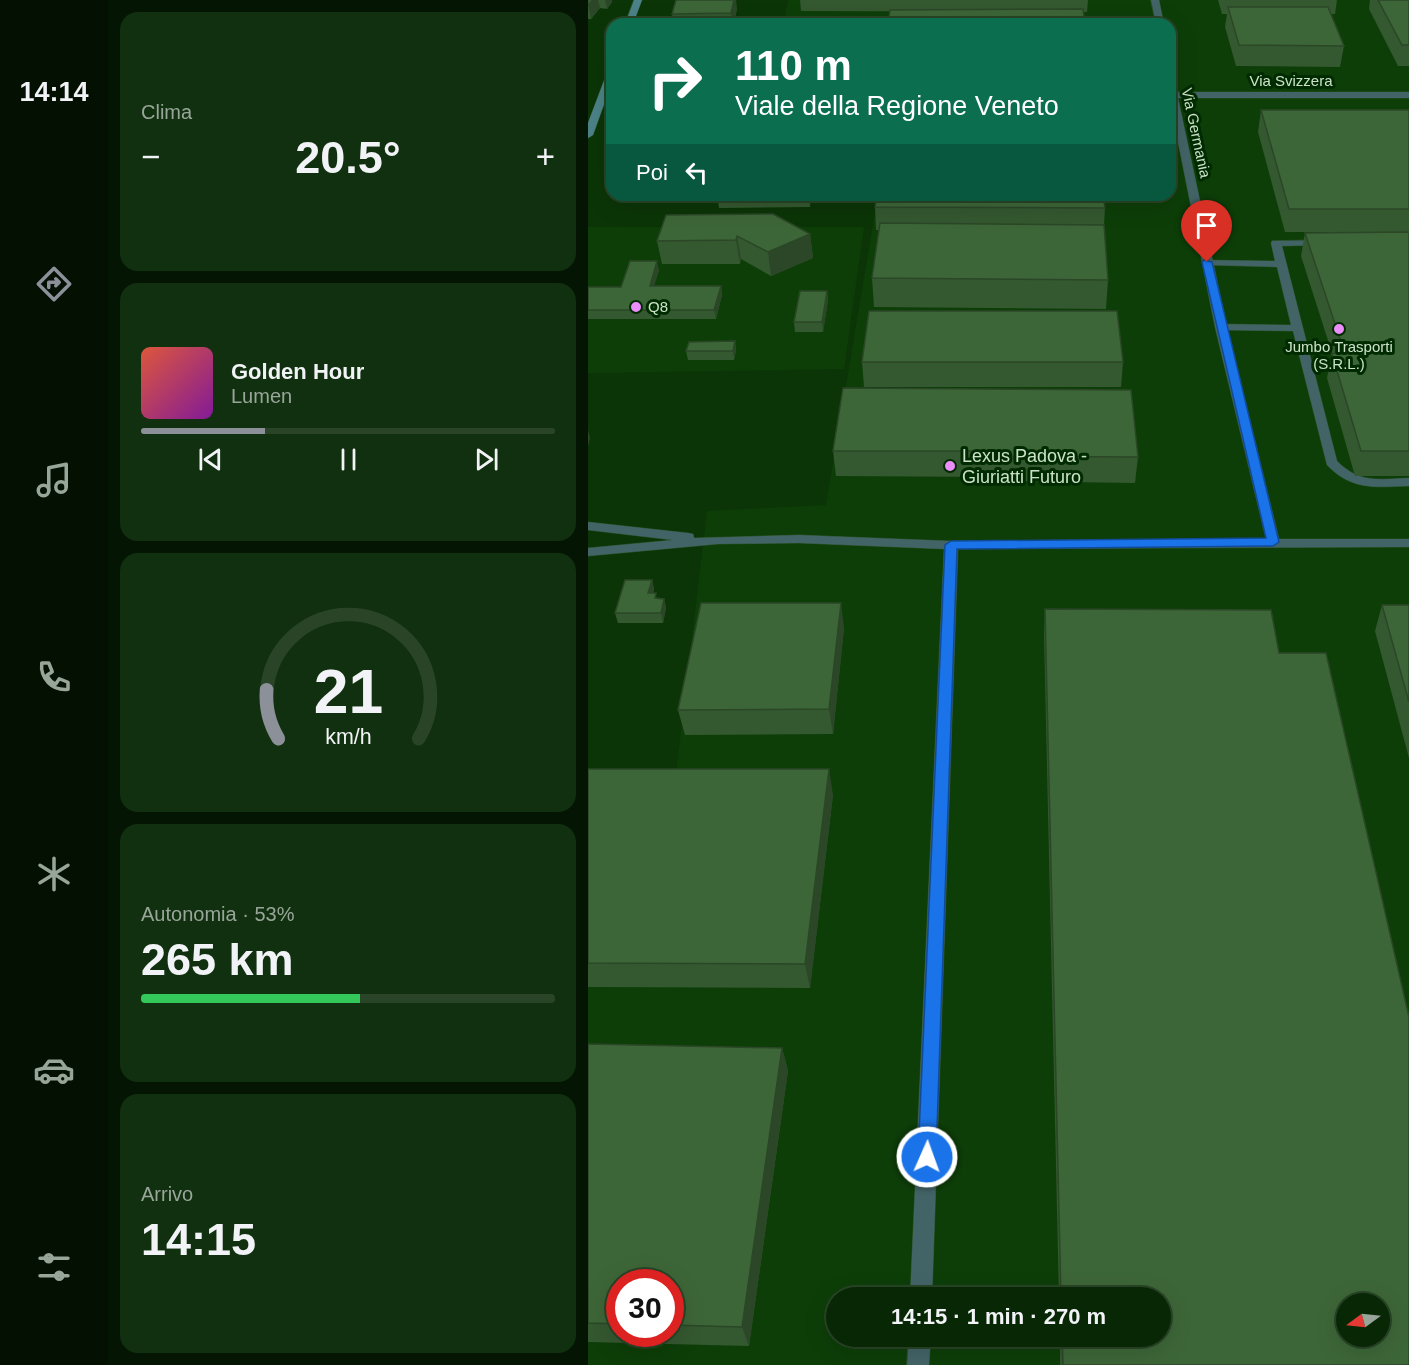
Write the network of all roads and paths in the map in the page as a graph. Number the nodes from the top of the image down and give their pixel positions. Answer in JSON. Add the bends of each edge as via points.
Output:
{"nodes":[{"id":1,"x":638,"y":0,"type":"edge"},
{"id":2,"x":1155,"y":0,"type":"edge"},
{"id":3,"x":631,"y":18,"type":"edge"},
{"id":4,"x":1159,"y":18,"type":"edge"},
{"id":5,"x":606,"y":86,"type":"edge"},
{"id":6,"x":1176,"y":95,"type":"edge"},
{"id":7,"x":1409,"y":95,"type":"edge"},
{"id":8,"x":1176,"y":114,"type":"edge"},
{"id":9,"x":588,"y":135,"type":"edge"},
{"id":10,"x":1331,"y":243,"type":"edge"},
{"id":11,"x":1207,"y":262,"type":"junction"},
{"id":12,"x":1281,"y":264,"type":"junction"},
{"id":13,"x":1221,"y":327,"type":"junction"},
{"id":14,"x":1296,"y":328,"type":"junction"},
{"id":15,"x":1409,"y":482,"type":"edge"},
{"id":16,"x":588,"y":526,"type":"edge"},
{"id":17,"x":718,"y":540,"type":"junction"},
{"id":18,"x":1273,"y":542,"type":"junction"},
{"id":19,"x":1409,"y":543,"type":"edge"},
{"id":20,"x":951,"y":545,"type":"junction"},
{"id":21,"x":588,"y":552,"type":"edge"},
{"id":22,"x":921,"y":1287,"type":"edge"},
{"id":23,"x":919,"y":1347,"type":"edge"},
{"id":24,"x":918,"y":1365,"type":"edge"}],
"edges":[{"from":1,"to":3,"type":"main road"},
{"from":2,"to":4,"type":"street"},
{"from":5,"to":9,"type":"main road"},
{"from":6,"to":7,"type":"street","name":"Via Svizzera"},
{"from":8,"to":11,"type":"street","name":"Via Germania"},
{"from":10,"to":12,"type":"street","via":[[1276,243]]},
{"from":11,"to":12,"type":"street"},
{"from":11,"to":13,"type":"street","name":"Via Germania"},
{"from":12,"to":14,"type":"street"},
{"from":13,"to":14,"type":"street"},
{"from":13,"to":18,"type":"street","name":"Via Germania"},
{"from":14,"to":15,"type":"street","via":[[1331,462],[1342,476],[1356,482]]},
{"from":16,"to":17,"type":"street"},
{"from":17,"to":20,"type":"street"},
{"from":17,"to":21,"type":"street"},
{"from":18,"to":19,"type":"street"},
{"from":18,"to":20,"type":"street"},
{"from":20,"to":22,"type":"street"},
{"from":23,"to":24,"type":"street"}]}
